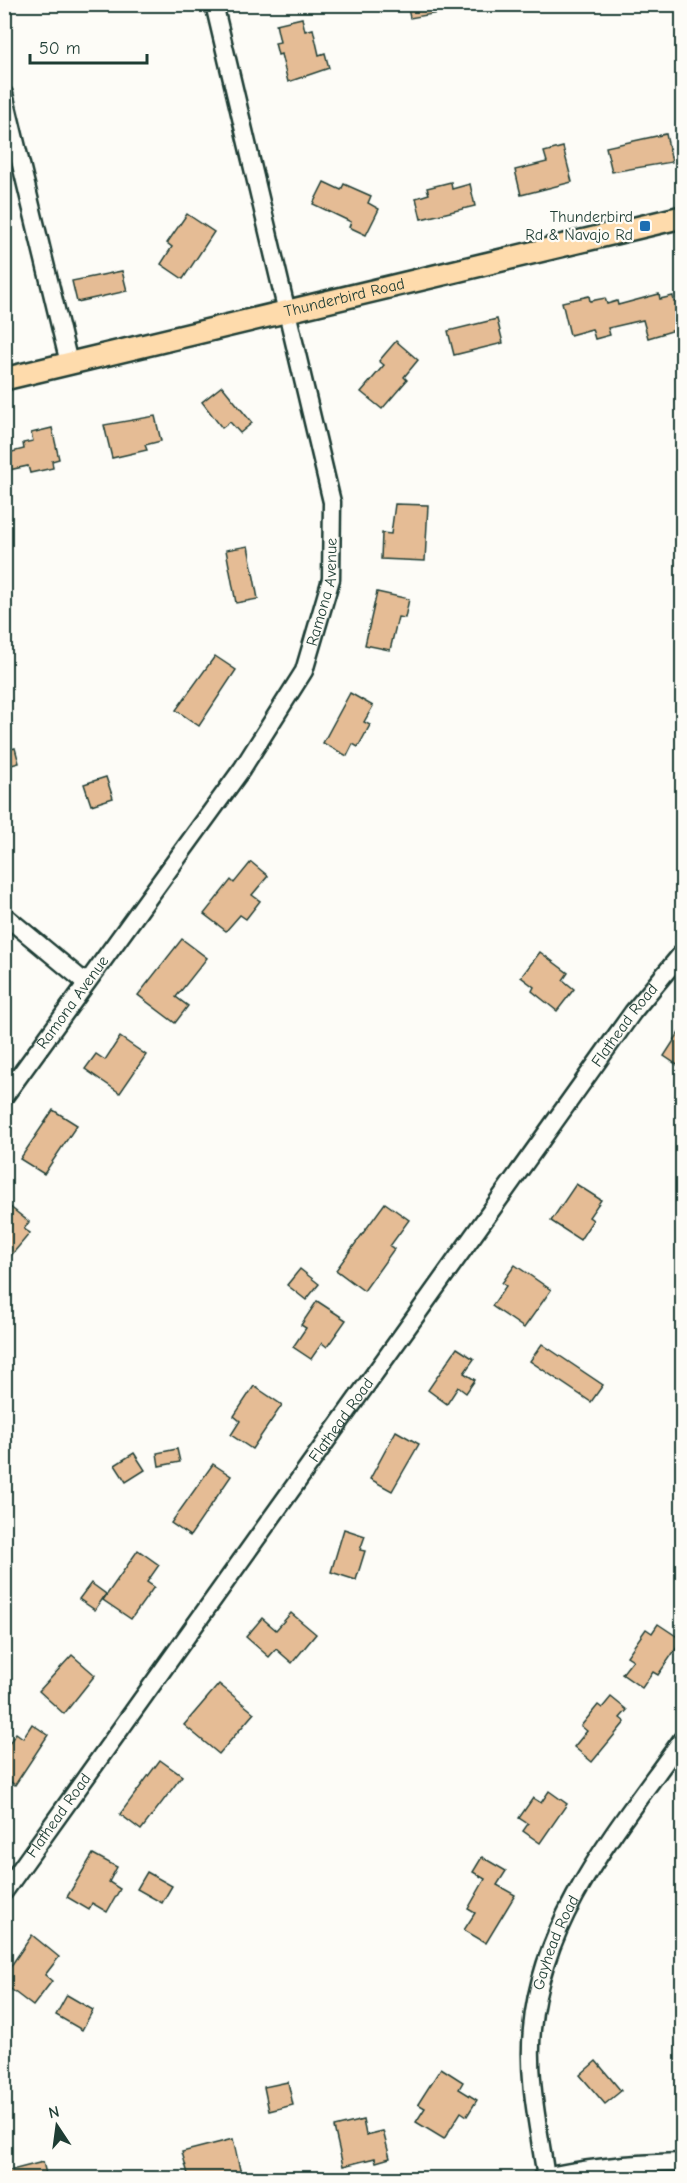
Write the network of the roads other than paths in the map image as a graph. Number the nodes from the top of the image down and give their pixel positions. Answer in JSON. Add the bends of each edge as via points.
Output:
{"nodes":[{"id":1,"x":214,"y":4,"type":"edge"},
{"id":2,"x":4,"y":94,"type":"edge"},
{"id":3,"x":682,"y":217,"type":"edge"},
{"id":4,"x":287,"y":312,"type":"junction"},
{"id":5,"x":69,"y":363,"type":"junction"},
{"id":6,"x":4,"y":378,"type":"edge"},
{"id":7,"x":4,"y":915,"type":"edge"},
{"id":8,"x":682,"y":952,"type":"edge"},
{"id":9,"x":86,"y":984,"type":"junction"},
{"id":10,"x":4,"y":1097,"type":"edge"},
{"id":11,"x":682,"y":1738,"type":"edge"},
{"id":12,"x":4,"y":1892,"type":"edge"},
{"id":13,"x":682,"y":2162,"type":"edge"},
{"id":14,"x":544,"y":2178,"type":"edge"}],
"edges":[{"from":1,"to":4,"type":"street","name":"Ramona Avenue"},
{"from":2,"to":5,"type":"street"},
{"from":3,"to":4,"type":"main road","name":"Thunderbird Road"},
{"from":4,"to":5,"type":"main road","name":"Thunderbird Road"},
{"from":4,"to":9,"type":"street","name":"Ramona Avenue","via":[[332,502],[331,579],[304,671],[242,769]]},
{"from":5,"to":6,"type":"main road","name":"Thunderbird Road"},
{"from":7,"to":9,"type":"street"},
{"from":8,"to":12,"type":"street","name":"Flathead Road","via":[[633,1012]]},
{"from":9,"to":10,"type":"street","name":"Ramona Avenue"},
{"from":11,"to":14,"type":"street","name":"Gayhead Road","via":[[597,1857],[550,1945],[537,1988],[531,2031],[532,2084]]},
{"from":13,"to":14,"type":"street","via":[[609,2166]]}]}
